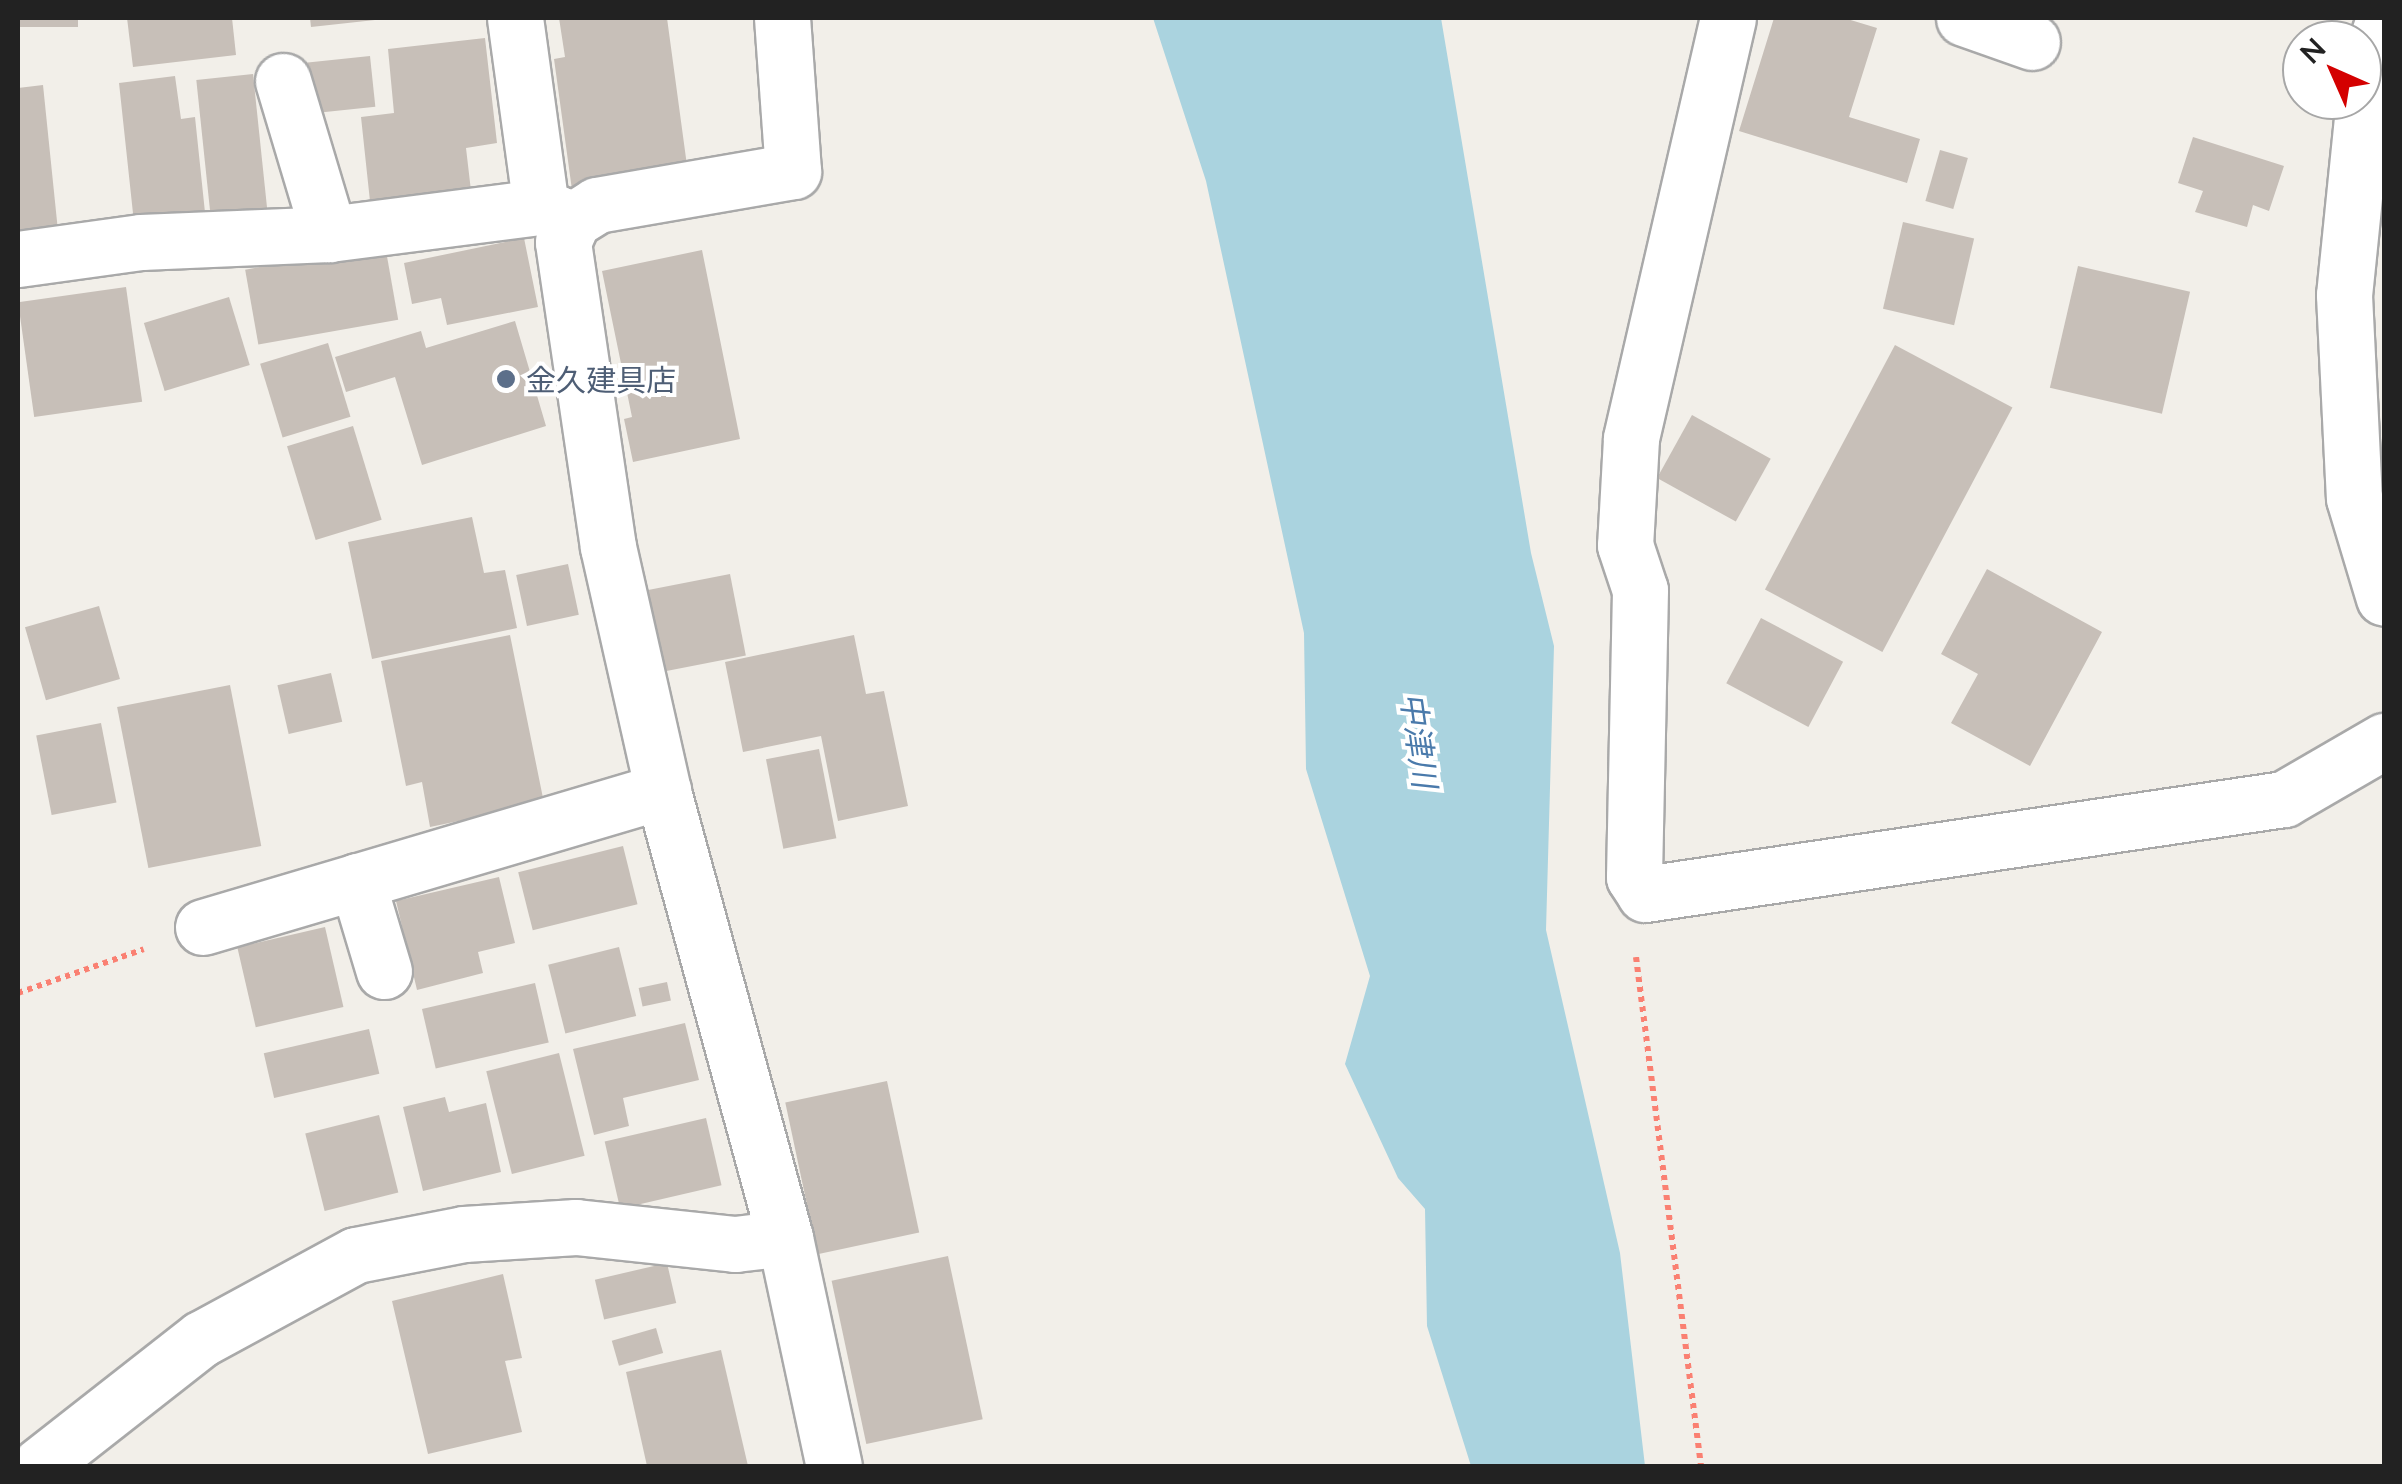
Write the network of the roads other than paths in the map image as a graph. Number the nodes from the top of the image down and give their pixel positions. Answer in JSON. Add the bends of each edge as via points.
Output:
{"nodes":[{"id":1,"x":515,"y":18,"type":"edge"},
{"id":2,"x":782,"y":18,"type":"edge"},
{"id":3,"x":1728,"y":18,"type":"edge"},
{"id":4,"x":1964,"y":18,"type":"edge"},
{"id":5,"x":2384,"y":19,"type":"edge"},
{"id":6,"x":2032,"y":42,"type":"dead end"},
{"id":7,"x":282,"y":80,"type":"dead end"},
{"id":8,"x":557,"y":214,"type":"junction"},
{"id":9,"x":329,"y":234,"type":"junction"},
{"id":10,"x":18,"y":258,"type":"edge"},
{"id":11,"x":2384,"y":598,"type":"edge"},
{"id":12,"x":2384,"y":741,"type":"edge"},
{"id":13,"x":663,"y":791,"type":"junction"},
{"id":14,"x":357,"y":881,"type":"junction"},
{"id":15,"x":204,"y":927,"type":"road end"},
{"id":16,"x":384,"y":971,"type":"dead end"},
{"id":17,"x":785,"y":1238,"type":"junction"},
{"id":18,"x":39,"y":1466,"type":"edge"},
{"id":19,"x":834,"y":1466,"type":"edge"}],
"edges":[{"from":1,"to":8,"type":"street"},
{"from":2,"to":8,"type":"street","via":[[793,170]]},
{"from":3,"to":12,"type":"street","via":[[1631,439],[1626,545],[1640,590],[1634,878],[1645,894],[2284,799]]},
{"from":4,"to":6,"type":"street"},
{"from":5,"to":11,"type":"street","via":[[2366,69],[2344,295],[2354,498]]},
{"from":7,"to":9,"type":"street"},
{"from":8,"to":9,"type":"street"},
{"from":8,"to":13,"type":"street","via":[[608,547]]},
{"from":9,"to":10,"type":"street","via":[[141,242]]},
{"from":13,"to":14,"type":"street"},
{"from":13,"to":17,"type":"street"},
{"from":14,"to":15,"type":"street"},
{"from":14,"to":16,"type":"street"},
{"from":17,"to":18,"type":"street","via":[[735,1244],[576,1227],[464,1234],[356,1255],[201,1339]]},
{"from":17,"to":19,"type":"street"}]}
